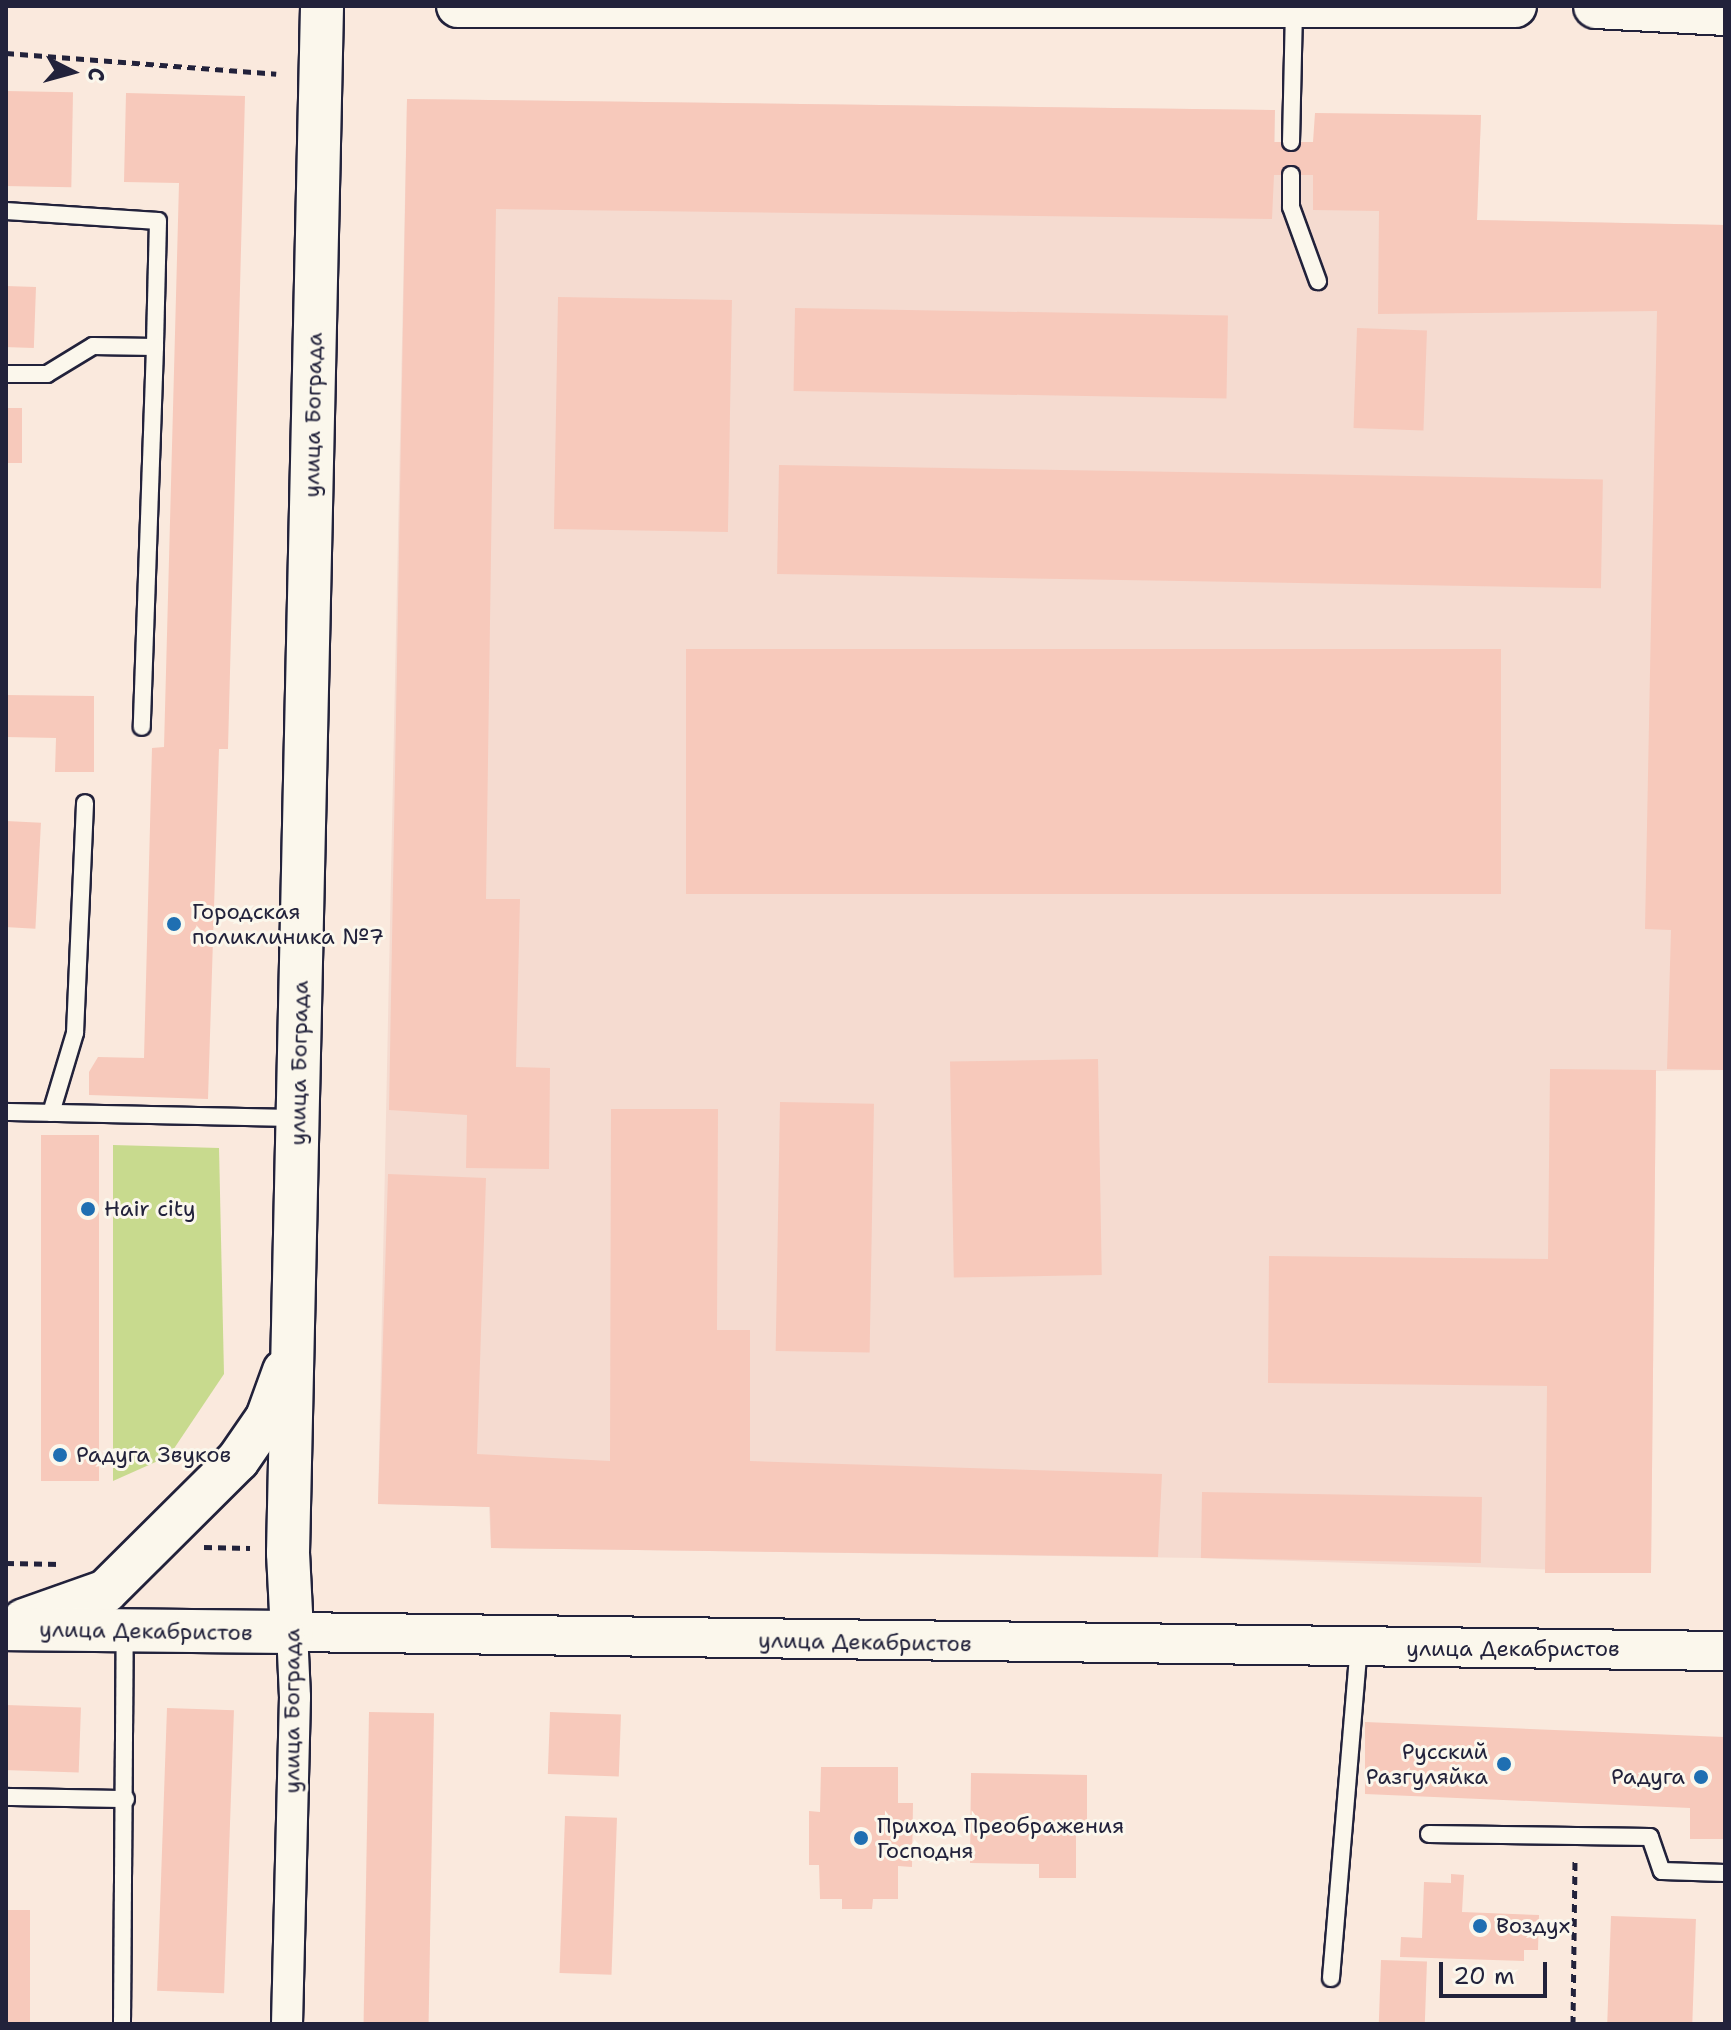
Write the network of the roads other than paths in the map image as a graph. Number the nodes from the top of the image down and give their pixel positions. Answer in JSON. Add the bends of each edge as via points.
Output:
{"nodes":[{"id":1,"x":322,"y":6,"type":"edge"},
{"id":2,"x":458,"y":6,"type":"edge"},
{"id":3,"x":1515,"y":6,"type":"edge"},
{"id":4,"x":1596,"y":6,"type":"edge"},
{"id":5,"x":516,"y":7,"type":"edge"},
{"id":6,"x":942,"y":7,"type":"edge"},
{"id":7,"x":1076,"y":7,"type":"edge"},
{"id":8,"x":1294,"y":8,"type":"junction"},
{"id":9,"x":1725,"y":13,"type":"edge"},
{"id":10,"x":1291,"y":142,"type":"dead end"},
{"id":11,"x":1291,"y":175,"type":"dead end"},
{"id":12,"x":6,"y":211,"type":"edge"},
{"id":13,"x":1318,"y":281,"type":"dead end"},
{"id":14,"x":155,"y":347,"type":"junction"},
{"id":15,"x":6,"y":374,"type":"edge"},
{"id":16,"x":142,"y":727,"type":"dead end"},
{"id":17,"x":85,"y":803,"type":"dead end"},
{"id":18,"x":6,"y":1112,"type":"edge"},
{"id":19,"x":51,"y":1113,"type":"junction"},
{"id":20,"x":298,"y":1118,"type":"junction"},
{"id":21,"x":293,"y":1348,"type":"junction"},
{"id":22,"x":6,"y":1628,"type":"edge"},
{"id":23,"x":125,"y":1632,"type":"junction"},
{"id":24,"x":292,"y":1632,"type":"junction"},
{"id":25,"x":1359,"y":1648,"type":"junction"},
{"id":26,"x":1725,"y":1651,"type":"edge"},
{"id":27,"x":6,"y":1797,"type":"edge"},
{"id":28,"x":126,"y":1799,"type":"junction"},
{"id":29,"x":1429,"y":1834,"type":"dead end"},
{"id":30,"x":1725,"y":1873,"type":"edge"},
{"id":31,"x":1331,"y":1978,"type":"dead end"},
{"id":32,"x":122,"y":2024,"type":"edge"},
{"id":33,"x":287,"y":2024,"type":"edge"}],
"edges":[{"from":1,"to":20,"type":"main road","name":"улица Бограда"},
{"from":2,"to":5,"type":"main road"},
{"from":3,"to":8,"type":"main road"},
{"from":4,"to":9,"type":"main road"},
{"from":5,"to":6,"type":"main road"},
{"from":6,"to":7,"type":"main road"},
{"from":7,"to":8,"type":"main road"},
{"from":8,"to":10,"type":"lane"},
{"from":11,"to":13,"type":"lane","via":[[1291,207]]},
{"from":12,"to":14,"type":"lane","via":[[158,221]]},
{"from":14,"to":15,"type":"lane","via":[[93,346],[47,374]]},
{"from":14,"to":16,"type":"lane"},
{"from":17,"to":19,"type":"lane","via":[[75,1033]]},
{"from":18,"to":19,"type":"lane"},
{"from":19,"to":20,"type":"lane"},
{"from":20,"to":21,"type":"main road","name":"улица Бограда"},
{"from":21,"to":22,"type":"main road","via":[[267,1418],[238,1460],[146,1553],[106,1591]]},
{"from":21,"to":24,"type":"main road","name":"улица Бограда"},
{"from":22,"to":23,"type":"main road","name":"улица Декабристов"},
{"from":23,"to":24,"type":"main road","name":"улица Декабристов"},
{"from":23,"to":28,"type":"lane"},
{"from":24,"to":25,"type":"street","name":"улица Декабристов"},
{"from":24,"to":33,"type":"street","name":"улица Бограда"},
{"from":25,"to":26,"type":"street","name":"улица Декабристов"},
{"from":25,"to":31,"type":"lane"},
{"from":27,"to":28,"type":"lane"},
{"from":28,"to":32,"type":"lane"},
{"from":29,"to":30,"type":"lane","via":[[1650,1837],[1662,1871]]}]}
